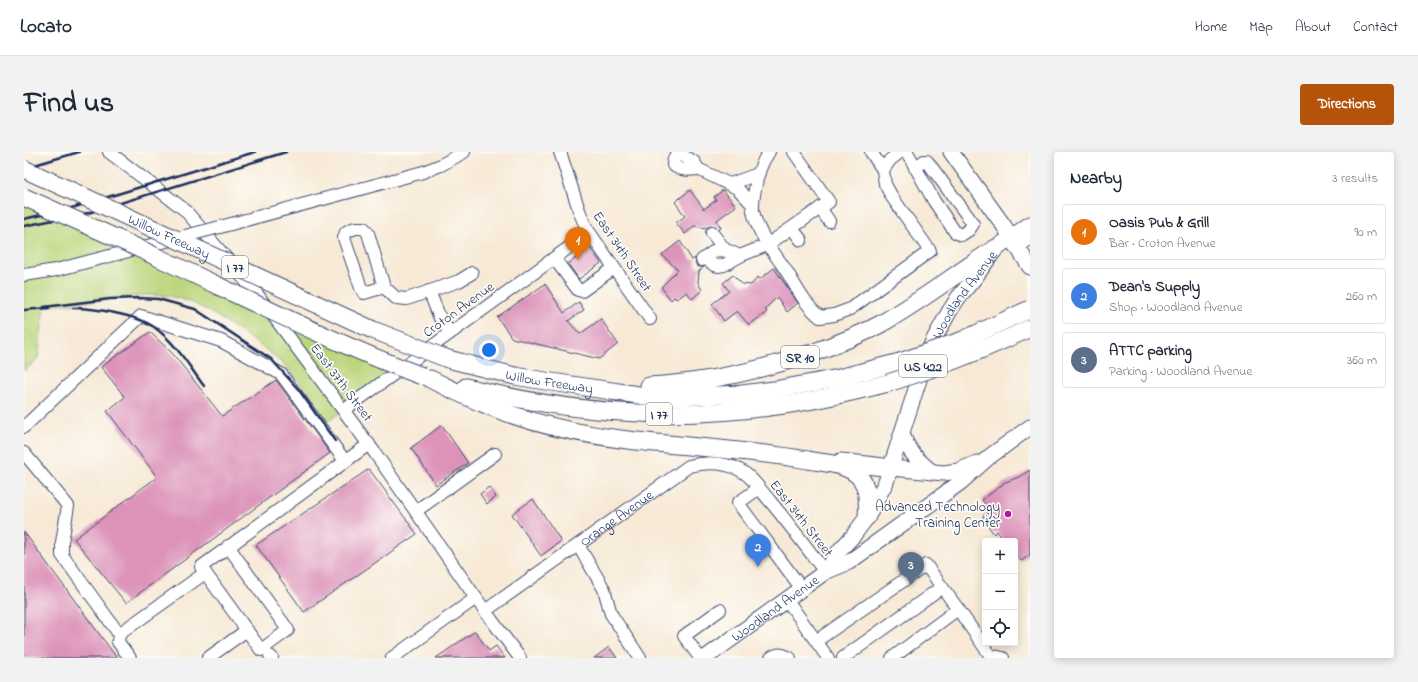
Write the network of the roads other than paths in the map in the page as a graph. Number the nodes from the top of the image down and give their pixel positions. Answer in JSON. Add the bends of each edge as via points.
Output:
{"nodes":[{"id":1,"x":109,"y":152,"type":"edge"},
{"id":2,"x":464,"y":152,"type":"edge"},
{"id":3,"x":560,"y":152,"type":"edge"},
{"id":4,"x":769,"y":152,"type":"edge"},
{"id":5,"x":794,"y":152,"type":"edge"},
{"id":6,"x":871,"y":152,"type":"edge"},
{"id":7,"x":900,"y":152,"type":"edge"},
{"id":8,"x":907,"y":152,"type":"edge"},
{"id":9,"x":951,"y":152,"type":"edge"},
{"id":10,"x":915,"y":168,"type":"junction"},
{"id":11,"x":24,"y":169,"type":"edge"},
{"id":12,"x":698,"y":169,"type":"dead end"},
{"id":13,"x":883,"y":170,"type":"junction"},
{"id":14,"x":758,"y":174,"type":"junction"},
{"id":15,"x":730,"y":184,"type":"junction"},
{"id":16,"x":24,"y":197,"type":"edge"},
{"id":17,"x":754,"y":205,"type":"junction"},
{"id":18,"x":820,"y":208,"type":"junction"},
{"id":19,"x":829,"y":221,"type":"dead end"},
{"id":20,"x":1030,"y":224,"type":"edge"},
{"id":21,"x":792,"y":228,"type":"junction"},
{"id":22,"x":589,"y":233,"type":"junction"},
{"id":23,"x":712,"y":233,"type":"dead end"},
{"id":24,"x":1019,"y":239,"type":"edge"},
{"id":25,"x":801,"y":240,"type":"dead end"},
{"id":26,"x":768,"y":245,"type":"junction"},
{"id":27,"x":996,"y":248,"type":"junction"},
{"id":28,"x":726,"y":251,"type":"junction"},
{"id":29,"x":740,"y":256,"type":"junction"},
{"id":30,"x":554,"y":258,"type":"junction"},
{"id":31,"x":1030,"y":267,"type":"edge"},
{"id":32,"x":614,"y":268,"type":"junction"},
{"id":33,"x":472,"y":273,"type":"dead end"},
{"id":34,"x":24,"y":274,"type":"edge"},
{"id":35,"x":976,"y":276,"type":"junction"},
{"id":36,"x":384,"y":287,"type":"junction"},
{"id":37,"x":430,"y":291,"type":"junction"},
{"id":38,"x":1030,"y":309,"type":"edge"},
{"id":39,"x":650,"y":319,"type":"dead end"},
{"id":40,"x":1030,"y":328,"type":"edge"},
{"id":41,"x":450,"y":333,"type":"junction"},
{"id":42,"x":426,"y":377,"type":"junction"},
{"id":43,"x":579,"y":386,"type":"junction"},
{"id":44,"x":344,"y":410,"type":"junction"},
{"id":45,"x":24,"y":426,"type":"edge"},
{"id":46,"x":1030,"y":427,"type":"edge"},
{"id":47,"x":902,"y":433,"type":"junction"},
{"id":48,"x":369,"y":444,"type":"junction"},
{"id":49,"x":24,"y":453,"type":"edge"},
{"id":50,"x":495,"y":454,"type":"dead end"},
{"id":51,"x":989,"y":457,"type":"junction"},
{"id":52,"x":799,"y":459,"type":"junction"},
{"id":53,"x":345,"y":461,"type":"junction"},
{"id":54,"x":892,"y":468,"type":"junction"},
{"id":55,"x":932,"y":472,"type":"junction"},
{"id":56,"x":757,"y":486,"type":"junction"},
{"id":57,"x":416,"y":511,"type":"junction"},
{"id":58,"x":867,"y":517,"type":"junction"},
{"id":59,"x":578,"y":545,"type":"junction"},
{"id":60,"x":228,"y":546,"type":"junction"},
{"id":61,"x":825,"y":572,"type":"junction"},
{"id":62,"x":205,"y":573,"type":"junction"},
{"id":63,"x":942,"y":587,"type":"junction"},
{"id":64,"x":802,"y":589,"type":"junction"},
{"id":65,"x":476,"y":598,"type":"junction"},
{"id":66,"x":787,"y":600,"type":"junction"},
{"id":67,"x":958,"y":609,"type":"junction"},
{"id":68,"x":720,"y":610,"type":"dead end"},
{"id":69,"x":485,"y":611,"type":"junction"},
{"id":70,"x":246,"y":630,"type":"junction"},
{"id":71,"x":119,"y":634,"type":"junction"},
{"id":72,"x":816,"y":641,"type":"junction"},
{"id":73,"x":130,"y":658,"type":"edge"},
{"id":74,"x":208,"y":658,"type":"edge"},
{"id":75,"x":392,"y":658,"type":"edge"},
{"id":76,"x":520,"y":658,"type":"edge"},
{"id":77,"x":640,"y":658,"type":"edge"},
{"id":78,"x":700,"y":658,"type":"edge"},
{"id":79,"x":705,"y":658,"type":"edge"},
{"id":80,"x":828,"y":658,"type":"edge"},
{"id":81,"x":843,"y":658,"type":"edge"},
{"id":82,"x":892,"y":658,"type":"edge"},
{"id":83,"x":1003,"y":658,"type":"edge"}],
"edges":[{"from":1,"to":44,"type":"street","name":"East 37th Street","via":[[190,215],[257,294]]},
{"from":2,"to":34,"type":"street","bridge":true,"via":[[422,172],[56,270]]},
{"from":3,"to":22,"type":"street","name":"East 34th Street"},
{"from":4,"to":14,"type":"street"},
{"from":5,"to":18,"type":"street","via":[[829,202]]},
{"from":6,"to":13,"type":"street"},
{"from":7,"to":13,"type":"street"},
{"from":8,"to":10,"type":"street"},
{"from":9,"to":24,"type":"main road"},
{"from":10,"to":10,"type":"street","via":[[955,232],[961,234],[969,230],[973,224],[927,161]]},
{"from":11,"to":43,"type":"highway","name":"Willow Freeway","number":"I 77","bridge":true,"via":[[373,330],[448,359],[514,376]]},
{"from":12,"to":15,"type":"street"},
{"from":13,"to":26,"type":"street","via":[[885,184],[892,197],[930,251],[850,309],[834,315],[820,316],[811,310]]},
{"from":14,"to":15,"type":"street"},
{"from":14,"to":17,"type":"street"},
{"from":15,"to":17,"type":"street"},
{"from":16,"to":42,"type":"highway","name":"Willow Freeway","number":"I 77","bridge":true,"via":[[156,256],[259,306],[380,360]]},
{"from":17,"to":26,"type":"street","via":[[758,226]]},
{"from":18,"to":19,"type":"street"},
{"from":18,"to":21,"type":"street"},
{"from":20,"to":24,"type":"main road","number":"US 422"},
{"from":21,"to":25,"type":"street"},
{"from":21,"to":26,"type":"street"},
{"from":22,"to":30,"type":"street","name":"Croton Avenue"},
{"from":22,"to":32,"type":"street","name":"East 34th Street"},
{"from":23,"to":28,"type":"street"},
{"from":24,"to":27,"type":"main road","name":"Woodland Avenue","number":"US 422"},
{"from":24,"to":31,"type":"main road"},
{"from":24,"to":35,"type":"main road"},
{"from":26,"to":29,"type":"street"},
{"from":27,"to":35,"type":"main road","name":"Woodland Avenue","number":"US 422"},
{"from":27,"to":43,"type":"highway","number":"SR 10","via":[[883,323],[840,343],[798,358],[704,381],[639,386]]},
{"from":28,"to":29,"type":"street"},
{"from":28,"to":29,"type":"street","via":[[716,250],[704,259],[718,266]]},
{"from":30,"to":32,"type":"street","via":[[578,290],[582,291]]},
{"from":30,"to":41,"type":"street","name":"Croton Avenue"},
{"from":32,"to":39,"type":"street","name":"East 34th Street"},
{"from":33,"to":37,"type":"street"},
{"from":35,"to":47,"type":"main road","name":"Woodland Avenue","number":"US 422","via":[[958,298],[933,340]]},
{"from":36,"to":36,"type":"street","via":[[368,233],[364,228],[346,232],[344,238],[364,293]]},
{"from":36,"to":37,"type":"street","via":[[396,298],[407,300]]},
{"from":37,"to":41,"type":"street","via":[[440,318]]},
{"from":38,"to":43,"type":"highway","name":"Willow Freeway","number":"I 77","bridge":true,"via":[[963,340],[900,362],[814,383],[742,394],[676,397],[644,396]]},
{"from":40,"to":42,"type":"highway","name":"Willow Freeway","number":"I 77","bridge":true,"via":[[953,362],[888,383],[833,397],[768,408],[720,412],[669,414],[603,411],[543,403]]},
{"from":41,"to":44,"type":"street","name":"Croton Avenue"},
{"from":42,"to":52,"type":"highway","via":[[502,411],[585,433]]},
{"from":44,"to":48,"type":"street","name":"East 37th Street"},
{"from":45,"to":53,"type":"street","via":[[141,316],[221,341],[282,374]]},
{"from":46,"to":51,"type":"main road","name":"Woodland Avenue","number":"US 422"},
{"from":47,"to":54,"type":"main road","name":"Woodland Avenue","number":"US 422"},
{"from":47,"to":55,"type":"main road","via":[[904,442],[912,454]]},
{"from":48,"to":53,"type":"street"},
{"from":48,"to":57,"type":"street","name":"East 37th Street"},
{"from":49,"to":71,"type":"street","via":[[68,506],[62,555]]},
{"from":50,"to":57,"type":"street"},
{"from":51,"to":55,"type":"main road","via":[[958,470]]},
{"from":51,"to":61,"type":"main road","name":"Woodland Avenue","number":"US 422","via":[[961,482],[849,562]]},
{"from":52,"to":54,"type":"highway"},
{"from":52,"to":58,"type":"highway","via":[[842,467],[856,473],[866,489]]},
{"from":53,"to":60,"type":"street"},
{"from":54,"to":55,"type":"main road"},
{"from":54,"to":58,"type":"main road","name":"Woodland Avenue","number":"US 422"},
{"from":56,"to":59,"type":"street","name":"Orange Avenue","via":[[745,473],[723,464],[689,466]]},
{"from":56,"to":61,"type":"street","name":"East 34th Street"},
{"from":56,"to":64,"type":"street","via":[[738,503]]},
{"from":57,"to":65,"type":"street","name":"East 37th Street"},
{"from":58,"to":61,"type":"main road","name":"Woodland Avenue","number":"US 422"},
{"from":59,"to":69,"type":"street","name":"Orange Avenue"},
{"from":59,"to":77,"type":"street","via":[[604,589],[612,614]]},
{"from":60,"to":62,"type":"street","via":[[201,566]]},
{"from":60,"to":70,"type":"street","via":[[288,630],[261,650]]},
{"from":61,"to":64,"type":"main road","name":"Woodland Avenue","number":"US 422"},
{"from":62,"to":70,"type":"street"},
{"from":62,"to":71,"type":"street"},
{"from":63,"to":67,"type":"street"},
{"from":63,"to":72,"type":"street","via":[[926,565]]},
{"from":63,"to":81,"type":"street"},
{"from":64,"to":66,"type":"main road","name":"Woodland Avenue","number":"US 422"},
{"from":65,"to":69,"type":"street","name":"East 37th Street"},
{"from":65,"to":75,"type":"street"},
{"from":66,"to":72,"type":"street"},
{"from":66,"to":79,"type":"main road","name":"Woodland Avenue","number":"US 422"},
{"from":67,"to":82,"type":"street"},
{"from":67,"to":83,"type":"street","via":[[990,655]]},
{"from":68,"to":78,"type":"street","via":[[684,636]]},
{"from":69,"to":76,"type":"street","name":"East 37th Street"},
{"from":70,"to":74,"type":"street"},
{"from":71,"to":73,"type":"street","via":[[118,642]]},
{"from":72,"to":80,"type":"street"}]}
